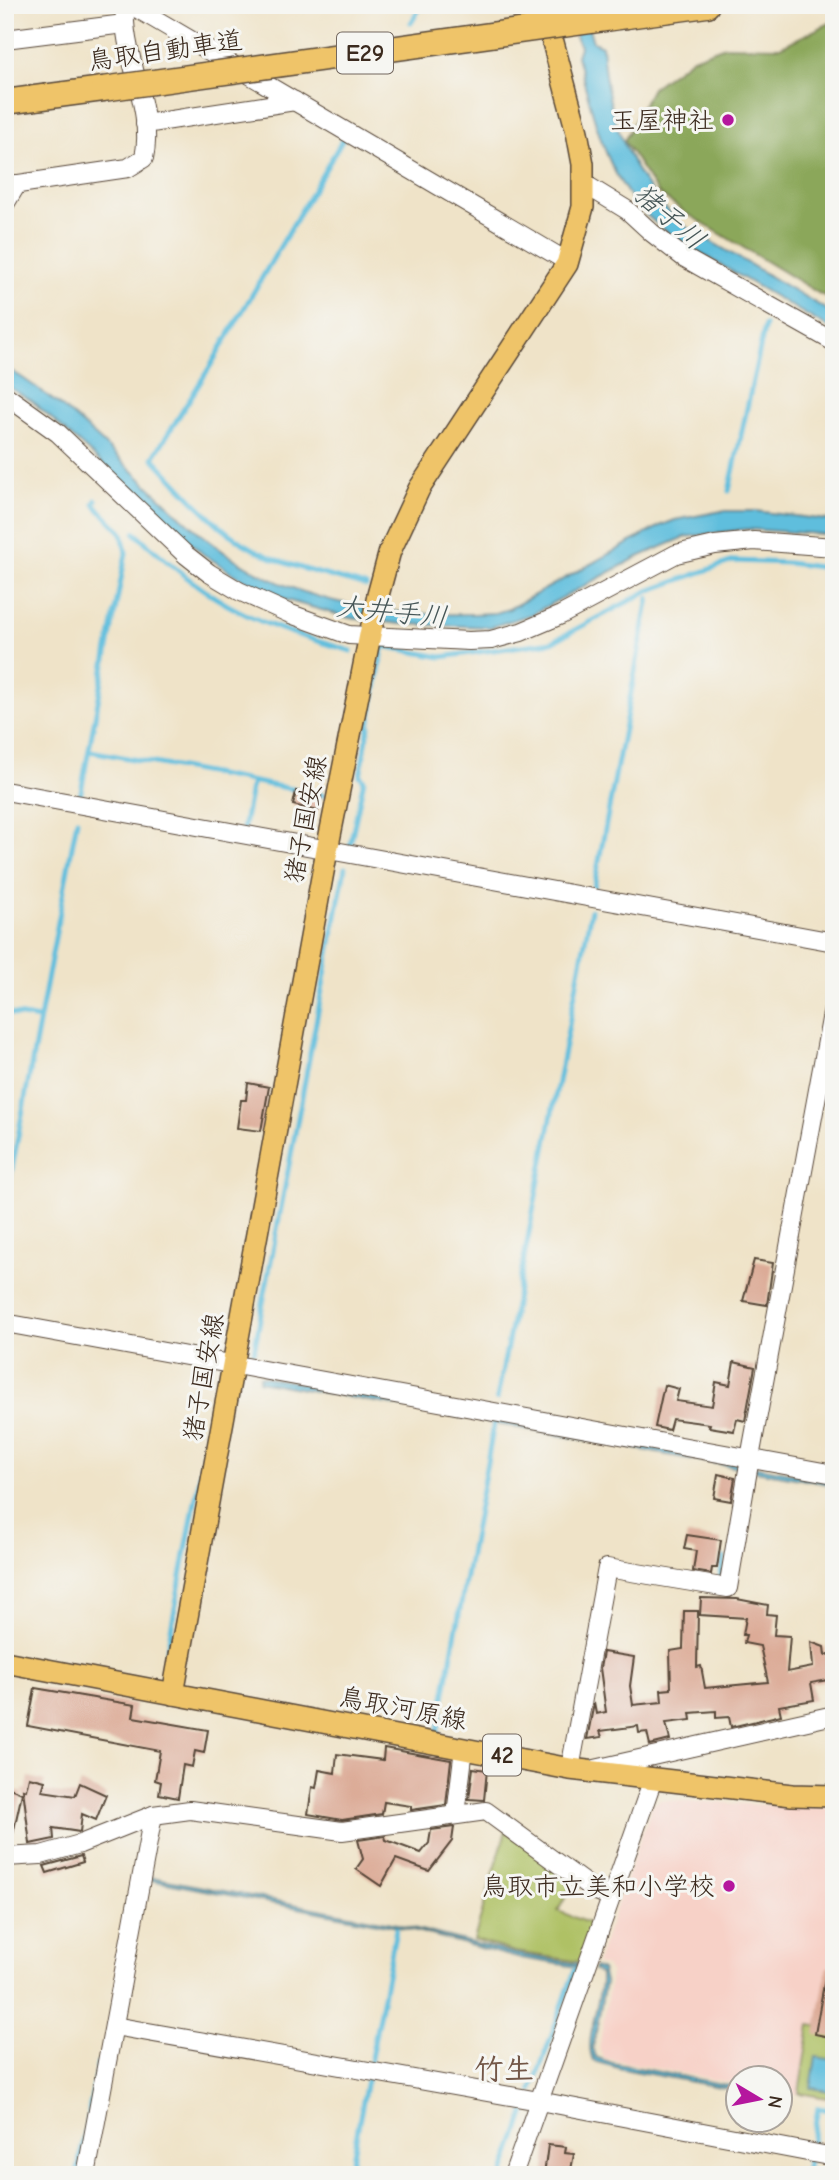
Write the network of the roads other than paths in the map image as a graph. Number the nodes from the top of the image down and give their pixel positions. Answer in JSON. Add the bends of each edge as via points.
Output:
{"nodes":[{"id":1,"x":125,"y":5,"type":"edge"},
{"id":2,"x":131,"y":5,"type":"edge"},
{"id":3,"x":543,"y":5,"type":"edge"},
{"id":4,"x":707,"y":5,"type":"edge"},
{"id":5,"x":624,"y":11,"type":"edge"},
{"id":6,"x":124,"y":24,"type":"junction"},
{"id":7,"x":5,"y":39,"type":"edge"},
{"id":8,"x":101,"y":84,"type":"junction"},
{"id":9,"x":5,"y":91,"type":"edge"},
{"id":10,"x":5,"y":102,"type":"edge"},
{"id":11,"x":295,"y":102,"type":"junction"},
{"id":12,"x":145,"y":124,"type":"junction"},
{"id":13,"x":583,"y":183,"type":"junction"},
{"id":14,"x":11,"y":185,"type":"edge"},
{"id":15,"x":5,"y":204,"type":"edge"},
{"id":16,"x":568,"y":262,"type":"junction"},
{"id":17,"x":834,"y":342,"type":"edge"},
{"id":18,"x":5,"y":396,"type":"edge"},
{"id":19,"x":834,"y":547,"type":"edge"},
{"id":20,"x":369,"y":634,"type":"junction"},
{"id":21,"x":5,"y":791,"type":"edge"},
{"id":22,"x":327,"y":850,"type":"junction"},
{"id":23,"x":834,"y":942,"type":"edge"},
{"id":24,"x":834,"y":1003,"type":"edge"},
{"id":25,"x":5,"y":1323,"type":"edge"},
{"id":26,"x":234,"y":1364,"type":"junction"},
{"id":27,"x":750,"y":1458,"type":"junction"},
{"id":28,"x":834,"y":1474,"type":"edge"},
{"id":29,"x":5,"y":1662,"type":"edge"},
{"id":30,"x":173,"y":1693,"type":"junction"},
{"id":31,"x":834,"y":1715,"type":"edge"},
{"id":32,"x":464,"y":1748,"type":"junction"},
{"id":33,"x":578,"y":1770,"type":"junction"},
{"id":34,"x":653,"y":1779,"type":"junction"},
{"id":35,"x":834,"y":1796,"type":"edge"},
{"id":36,"x":153,"y":1815,"type":"junction"},
{"id":37,"x":456,"y":1815,"type":"junction"},
{"id":38,"x":5,"y":1857,"type":"edge"},
{"id":39,"x":611,"y":1897,"type":"junction"},
{"id":40,"x":114,"y":2026,"type":"junction"},
{"id":41,"x":539,"y":2101,"type":"junction"},
{"id":42,"x":834,"y":2157,"type":"edge"},
{"id":43,"x":86,"y":2175,"type":"edge"},
{"id":44,"x":513,"y":2175,"type":"edge"}],
"edges":[{"from":1,"to":6,"type":"street"},
{"from":2,"to":11,"type":"street"},
{"from":3,"to":13,"type":"main road","name":"猪子国安線","via":[[577,132]]},
{"from":4,"to":5,"type":"highway","name":"鳥取自動車道","number":"E29"},
{"from":5,"to":8,"type":"highway","name":"鳥取自動車道","number":"E29","bridge":true},
{"from":6,"to":7,"type":"street"},
{"from":6,"to":12,"type":"street"},
{"from":8,"to":9,"type":"highway","name":"鳥取自動車道","number":"E29"},
{"from":8,"to":10,"type":"highway","name":"鳥取自動車道","number":"E29"},
{"from":11,"to":12,"type":"street"},
{"from":11,"to":16,"type":"street"},
{"from":12,"to":14,"type":"street","via":[[144,158],[128,168]]},
{"from":13,"to":16,"type":"main road","name":"猪子国安線","via":[[583,207]]},
{"from":13,"to":17,"type":"street","via":[[627,210],[683,257]]},
{"from":14,"to":15,"type":"street"},
{"from":16,"to":20,"type":"main road","name":"猪子国安線","via":[[419,489],[390,551]]},
{"from":18,"to":20,"type":"street","via":[[58,433],[209,573],[288,613],[349,635]]},
{"from":19,"to":20,"type":"street","via":[[754,541],[676,554],[561,615],[491,640]]},
{"from":20,"to":22,"type":"main road","name":"猪子国安線"},
{"from":21,"to":22,"type":"street"},
{"from":22,"to":23,"type":"street"},
{"from":22,"to":26,"type":"main road","name":"猪子国安線"},
{"from":24,"to":27,"type":"street"},
{"from":25,"to":26,"type":"street"},
{"from":26,"to":27,"type":"street"},
{"from":26,"to":30,"type":"main road","name":"猪子国安線"},
{"from":27,"to":28,"type":"street"},
{"from":27,"to":33,"type":"street","via":[[728,1588],[607,1568]]},
{"from":29,"to":30,"type":"main road","name":"鳥取河原線","number":"42"},
{"from":30,"to":32,"type":"main road","name":"鳥取河原線","number":"42"},
{"from":31,"to":33,"type":"street"},
{"from":32,"to":33,"type":"main road","name":"鳥取河原線","number":"42"},
{"from":32,"to":37,"type":"street"},
{"from":33,"to":34,"type":"main road","name":"鳥取河原線","number":"42"},
{"from":34,"to":35,"type":"main road","name":"鳥取河原線","number":"42"},
{"from":34,"to":39,"type":"street"},
{"from":36,"to":37,"type":"street","via":[[190,1810],[342,1832]]},
{"from":36,"to":38,"type":"street","via":[[80,1844],[41,1855]]},
{"from":36,"to":40,"type":"street"},
{"from":37,"to":39,"type":"street","via":[[486,1811],[594,1890]]},
{"from":39,"to":41,"type":"street"},
{"from":40,"to":41,"type":"street"},
{"from":40,"to":43,"type":"street"},
{"from":41,"to":42,"type":"street"},
{"from":41,"to":44,"type":"street"}]}
